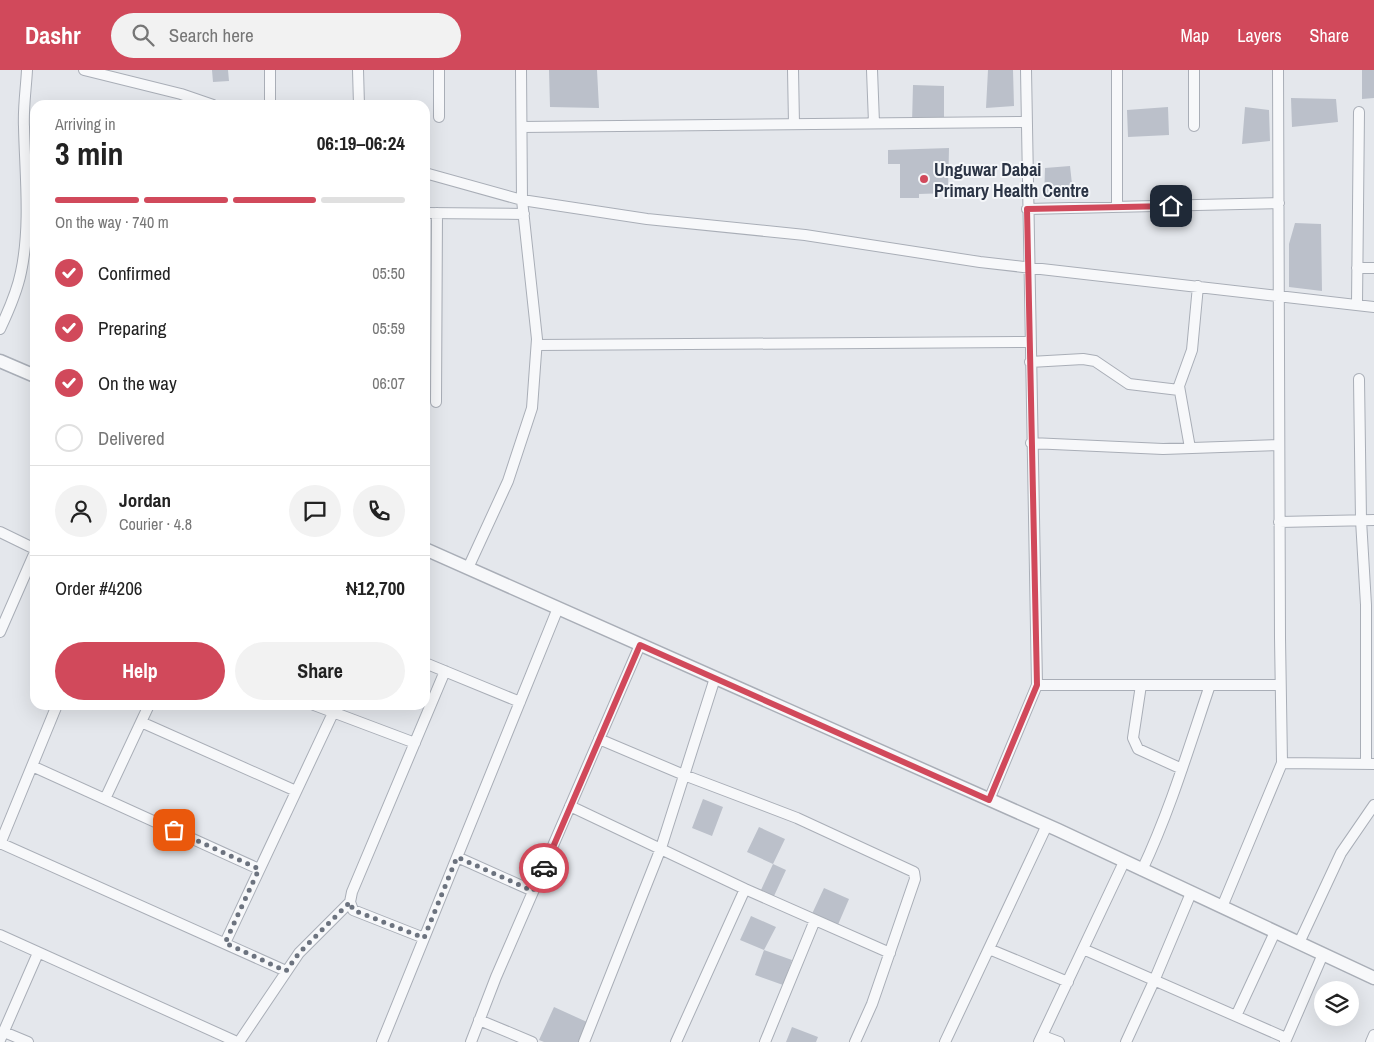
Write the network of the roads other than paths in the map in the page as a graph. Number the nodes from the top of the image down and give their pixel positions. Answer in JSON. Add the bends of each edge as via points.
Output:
{"nodes":[{"id":1,"x":26,"y":70,"type":"edge"},
{"id":2,"x":84,"y":70,"type":"edge"},
{"id":3,"x":270,"y":70,"type":"edge"},
{"id":4,"x":358,"y":70,"type":"edge"},
{"id":5,"x":439,"y":70,"type":"edge"},
{"id":6,"x":521,"y":70,"type":"edge"},
{"id":7,"x":793,"y":70,"type":"edge"},
{"id":8,"x":872,"y":70,"type":"edge"},
{"id":9,"x":1026,"y":70,"type":"edge"},
{"id":10,"x":1117,"y":70,"type":"edge"},
{"id":11,"x":1194,"y":70,"type":"edge"},
{"id":12,"x":1278,"y":70,"type":"edge"},
{"id":13,"x":187,"y":100,"type":"edge"},
{"id":14,"x":270,"y":100,"type":"edge"},
{"id":15,"x":359,"y":100,"type":"edge"},
{"id":16,"x":1359,"y":112,"type":"dead end"},
{"id":17,"x":439,"y":117,"type":"dead end"},
{"id":18,"x":1026,"y":122,"type":"junction"},
{"id":19,"x":874,"y":123,"type":"junction"},
{"id":20,"x":794,"y":124,"type":"junction"},
{"id":21,"x":1194,"y":126,"type":"dead end"},
{"id":22,"x":522,"y":127,"type":"junction"},
{"id":23,"x":430,"y":174,"type":"edge"},
{"id":24,"x":522,"y":200,"type":"junction"},
{"id":25,"x":1279,"y":203,"type":"junction"},
{"id":26,"x":1117,"y":207,"type":"junction"},
{"id":27,"x":1027,"y":209,"type":"junction"},
{"id":28,"x":430,"y":213,"type":"edge"},
{"id":29,"x":437,"y":213,"type":"junction"},
{"id":30,"x":524,"y":214,"type":"junction"},
{"id":31,"x":1028,"y":268,"type":"junction"},
{"id":32,"x":1357,"y":268,"type":"junction"},
{"id":33,"x":1374,"y":268,"type":"edge"},
{"id":34,"x":1198,"y":286,"type":"junction"},
{"id":35,"x":1280,"y":295,"type":"junction"},
{"id":36,"x":1357,"y":304,"type":"junction"},
{"id":37,"x":1374,"y":307,"type":"edge"},
{"id":38,"x":0,"y":329,"type":"edge"},
{"id":39,"x":1029,"y":342,"type":"junction"},
{"id":40,"x":537,"y":345,"type":"junction"},
{"id":41,"x":0,"y":361,"type":"edge"},
{"id":42,"x":1030,"y":362,"type":"junction"},
{"id":43,"x":30,"y":374,"type":"edge"},
{"id":44,"x":1359,"y":379,"type":"dead end"},
{"id":45,"x":1179,"y":390,"type":"junction"},
{"id":46,"x":436,"y":402,"type":"dead end"},
{"id":47,"x":1031,"y":443,"type":"junction"},
{"id":48,"x":1279,"y":445,"type":"junction"},
{"id":49,"x":1190,"y":448,"type":"junction"},
{"id":50,"x":1361,"y":520,"type":"junction"},
{"id":51,"x":1374,"y":520,"type":"edge"},
{"id":52,"x":1279,"y":522,"type":"junction"},
{"id":53,"x":0,"y":532,"type":"edge"},
{"id":54,"x":30,"y":547,"type":"edge"},
{"id":55,"x":430,"y":551,"type":"edge"},
{"id":56,"x":30,"y":562,"type":"edge"},
{"id":57,"x":468,"y":568,"type":"junction"},
{"id":58,"x":558,"y":608,"type":"junction"},
{"id":59,"x":1370,"y":608,"type":"edge"},
{"id":60,"x":0,"y":632,"type":"edge"},
{"id":61,"x":640,"y":645,"type":"junction"},
{"id":62,"x":430,"y":665,"type":"edge"},
{"id":63,"x":445,"y":671,"type":"junction"},
{"id":64,"x":716,"y":678,"type":"junction"},
{"id":65,"x":1141,"y":684,"type":"junction"},
{"id":66,"x":1037,"y":685,"type":"junction"},
{"id":67,"x":1210,"y":685,"type":"junction"},
{"id":68,"x":1280,"y":685,"type":"junction"},
{"id":69,"x":520,"y":702,"type":"junction"},
{"id":70,"x":430,"y":707,"type":"edge"},
{"id":71,"x":55,"y":710,"type":"edge"},
{"id":72,"x":147,"y":710,"type":"edge"},
{"id":73,"x":326,"y":710,"type":"edge"},
{"id":74,"x":429,"y":710,"type":"edge"},
{"id":75,"x":333,"y":713,"type":"junction"},
{"id":76,"x":142,"y":722,"type":"junction"},
{"id":77,"x":599,"y":739,"type":"junction"},
{"id":78,"x":415,"y":743,"type":"junction"},
{"id":79,"x":1282,"y":763,"type":"junction"},
{"id":80,"x":1370,"y":764,"type":"edge"},
{"id":81,"x":32,"y":766,"type":"junction"},
{"id":82,"x":1182,"y":769,"type":"junction"},
{"id":83,"x":684,"y":775,"type":"junction"},
{"id":84,"x":296,"y":791,"type":"junction"},
{"id":85,"x":105,"y":800,"type":"junction"},
{"id":86,"x":989,"y":800,"type":"junction"},
{"id":87,"x":1374,"y":805,"type":"edge"},
{"id":88,"x":570,"y":806,"type":"junction"},
{"id":89,"x":1047,"y":825,"type":"junction"},
{"id":90,"x":0,"y":844,"type":"edge"},
{"id":91,"x":661,"y":848,"type":"junction"},
{"id":92,"x":457,"y":857,"type":"junction"},
{"id":93,"x":1124,"y":862,"type":"junction"},
{"id":94,"x":259,"y":869,"type":"junction"},
{"id":95,"x":1142,"y":870,"type":"junction"},
{"id":96,"x":745,"y":889,"type":"junction"},
{"id":97,"x":533,"y":891,"type":"junction"},
{"id":98,"x":1191,"y":893,"type":"junction"},
{"id":99,"x":350,"y":902,"type":"junction"},
{"id":100,"x":1222,"y":906,"type":"junction"},
{"id":101,"x":815,"y":920,"type":"junction"},
{"id":102,"x":1275,"y":932,"type":"junction"},
{"id":103,"x":0,"y":935,"type":"edge"},
{"id":104,"x":424,"y":938,"type":"junction"},
{"id":105,"x":225,"y":943,"type":"junction"},
{"id":106,"x":1299,"y":943,"type":"junction"},
{"id":107,"x":989,"y":949,"type":"junction"},
{"id":108,"x":1083,"y":949,"type":"junction"},
{"id":109,"x":38,"y":953,"type":"junction"},
{"id":110,"x":890,"y":953,"type":"junction"},
{"id":111,"x":1324,"y":954,"type":"junction"},
{"id":112,"x":286,"y":971,"type":"junction"},
{"id":113,"x":1374,"y":978,"type":"edge"},
{"id":114,"x":1154,"y":980,"type":"junction"},
{"id":115,"x":1068,"y":982,"type":"junction"},
{"id":116,"x":1236,"y":1016,"type":"junction"},
{"id":117,"x":479,"y":1020,"type":"junction"},
{"id":118,"x":2,"y":1036,"type":"edge"},
{"id":119,"x":1374,"y":1036,"type":"edge"},
{"id":120,"x":1041,"y":1039,"type":"edge"},
{"id":121,"x":1285,"y":1040,"type":"edge"},
{"id":122,"x":28,"y":1042,"type":"edge"},
{"id":123,"x":238,"y":1042,"type":"edge"},
{"id":124,"x":382,"y":1042,"type":"edge"},
{"id":125,"x":470,"y":1042,"type":"edge"},
{"id":126,"x":532,"y":1042,"type":"edge"},
{"id":127,"x":584,"y":1042,"type":"edge"},
{"id":128,"x":676,"y":1042,"type":"edge"},
{"id":129,"x":765,"y":1042,"type":"edge"},
{"id":130,"x":855,"y":1042,"type":"edge"},
{"id":131,"x":945,"y":1042,"type":"edge"},
{"id":132,"x":1059,"y":1042,"type":"edge"},
{"id":133,"x":1126,"y":1042,"type":"edge"},
{"id":134,"x":1371,"y":1042,"type":"edge"}],
"edges":[{"from":1,"to":38,"type":"street","via":[[22,271]]},
{"from":2,"to":13,"type":"street"},
{"from":3,"to":14,"type":"street"},
{"from":4,"to":15,"type":"street"},
{"from":5,"to":17,"type":"street"},
{"from":6,"to":22,"type":"street"},
{"from":7,"to":20,"type":"street"},
{"from":8,"to":19,"type":"street"},
{"from":9,"to":18,"type":"street"},
{"from":10,"to":26,"type":"street"},
{"from":11,"to":21,"type":"street"},
{"from":12,"to":25,"type":"street"},
{"from":16,"to":32,"type":"street"},
{"from":18,"to":19,"type":"street"},
{"from":18,"to":27,"type":"street"},
{"from":19,"to":20,"type":"street"},
{"from":20,"to":22,"type":"street"},
{"from":22,"to":24,"type":"street"},
{"from":23,"to":24,"type":"street"},
{"from":24,"to":30,"type":"street"},
{"from":24,"to":31,"type":"street","via":[[647,219],[805,235]]},
{"from":25,"to":26,"type":"street"},
{"from":25,"to":35,"type":"street"},
{"from":26,"to":27,"type":"street"},
{"from":27,"to":31,"type":"street"},
{"from":28,"to":29,"type":"street"},
{"from":29,"to":30,"type":"street"},
{"from":29,"to":46,"type":"street"},
{"from":30,"to":40,"type":"street"},
{"from":31,"to":34,"type":"street"},
{"from":31,"to":39,"type":"street"},
{"from":32,"to":33,"type":"street"},
{"from":32,"to":36,"type":"street"},
{"from":34,"to":35,"type":"street"},
{"from":34,"to":45,"type":"street","via":[[1192,350]]},
{"from":35,"to":36,"type":"street"},
{"from":35,"to":48,"type":"street"},
{"from":36,"to":37,"type":"street"},
{"from":39,"to":40,"type":"street"},
{"from":39,"to":42,"type":"street"},
{"from":40,"to":57,"type":"street","via":[[532,408],[508,481]]},
{"from":41,"to":43,"type":"street"},
{"from":42,"to":45,"type":"street","via":[[1095,361],[1129,384]]},
{"from":42,"to":47,"type":"street"},
{"from":44,"to":50,"type":"street"},
{"from":45,"to":49,"type":"street"},
{"from":47,"to":49,"type":"street","via":[[1107,448]]},
{"from":47,"to":66,"type":"street"},
{"from":48,"to":49,"type":"street"},
{"from":48,"to":52,"type":"street"},
{"from":50,"to":51,"type":"street"},
{"from":50,"to":52,"type":"street"},
{"from":50,"to":59,"type":"street"},
{"from":52,"to":68,"type":"street"},
{"from":53,"to":54,"type":"street"},
{"from":55,"to":57,"type":"street"},
{"from":56,"to":60,"type":"street"},
{"from":57,"to":58,"type":"street"},
{"from":58,"to":61,"type":"street"},
{"from":58,"to":69,"type":"street"},
{"from":59,"to":80,"type":"street"},
{"from":61,"to":64,"type":"street"},
{"from":61,"to":77,"type":"street"},
{"from":62,"to":63,"type":"street"},
{"from":63,"to":69,"type":"street"},
{"from":63,"to":70,"type":"street"},
{"from":64,"to":83,"type":"street"},
{"from":64,"to":86,"type":"street"},
{"from":65,"to":66,"type":"street"},
{"from":65,"to":67,"type":"street"},
{"from":65,"to":82,"type":"street","via":[[1134,745]]},
{"from":66,"to":86,"type":"street"},
{"from":67,"to":68,"type":"street"},
{"from":67,"to":82,"type":"street"},
{"from":68,"to":79,"type":"street"},
{"from":69,"to":92,"type":"street"},
{"from":71,"to":81,"type":"street"},
{"from":72,"to":76,"type":"street"},
{"from":73,"to":75,"type":"street"},
{"from":74,"to":78,"type":"street"},
{"from":75,"to":78,"type":"street"},
{"from":75,"to":84,"type":"street"},
{"from":76,"to":84,"type":"street"},
{"from":76,"to":85,"type":"street"},
{"from":77,"to":83,"type":"street"},
{"from":77,"to":88,"type":"street"},
{"from":78,"to":99,"type":"street"},
{"from":79,"to":80,"type":"street"},
{"from":79,"to":100,"type":"street"},
{"from":81,"to":85,"type":"street"},
{"from":81,"to":90,"type":"street"},
{"from":82,"to":95,"type":"street","via":[[1157,839]]},
{"from":83,"to":91,"type":"street"},
{"from":83,"to":110,"type":"street","via":[[797,818],[914,872],[915,879]]},
{"from":84,"to":94,"type":"street"},
{"from":85,"to":94,"type":"street"},
{"from":86,"to":89,"type":"street"},
{"from":87,"to":106,"type":"street","via":[[1341,854]]},
{"from":88,"to":91,"type":"street"},
{"from":88,"to":97,"type":"street"},
{"from":89,"to":93,"type":"street"},
{"from":89,"to":107,"type":"street"},
{"from":90,"to":105,"type":"street"},
{"from":91,"to":96,"type":"street"},
{"from":91,"to":127,"type":"street"},
{"from":92,"to":97,"type":"street"},
{"from":92,"to":104,"type":"street"},
{"from":93,"to":95,"type":"street"},
{"from":93,"to":108,"type":"street"},
{"from":94,"to":105,"type":"street"},
{"from":95,"to":98,"type":"street"},
{"from":96,"to":101,"type":"street"},
{"from":96,"to":128,"type":"street"},
{"from":97,"to":117,"type":"street"},
{"from":98,"to":100,"type":"street"},
{"from":98,"to":114,"type":"street"},
{"from":99,"to":104,"type":"street","via":[[353,910]]},
{"from":99,"to":112,"type":"street","via":[[299,953]]},
{"from":100,"to":102,"type":"street"},
{"from":101,"to":110,"type":"street"},
{"from":101,"to":129,"type":"street"},
{"from":102,"to":106,"type":"street"},
{"from":102,"to":116,"type":"street"},
{"from":103,"to":109,"type":"street"},
{"from":104,"to":124,"type":"street"},
{"from":105,"to":112,"type":"street"},
{"from":106,"to":111,"type":"street"},
{"from":107,"to":115,"type":"street"},
{"from":107,"to":131,"type":"street"},
{"from":108,"to":114,"type":"street"},
{"from":108,"to":115,"type":"street"},
{"from":109,"to":118,"type":"street"},
{"from":109,"to":123,"type":"street"},
{"from":110,"to":130,"type":"street"},
{"from":111,"to":113,"type":"street"},
{"from":111,"to":121,"type":"street"},
{"from":112,"to":123,"type":"street"},
{"from":114,"to":116,"type":"street"},
{"from":114,"to":133,"type":"street"},
{"from":115,"to":120,"type":"street"},
{"from":116,"to":121,"type":"street"},
{"from":117,"to":125,"type":"street"},
{"from":117,"to":126,"type":"street"},
{"from":118,"to":122,"type":"street"},
{"from":119,"to":134,"type":"street"},
{"from":120,"to":132,"type":"street"}]}
